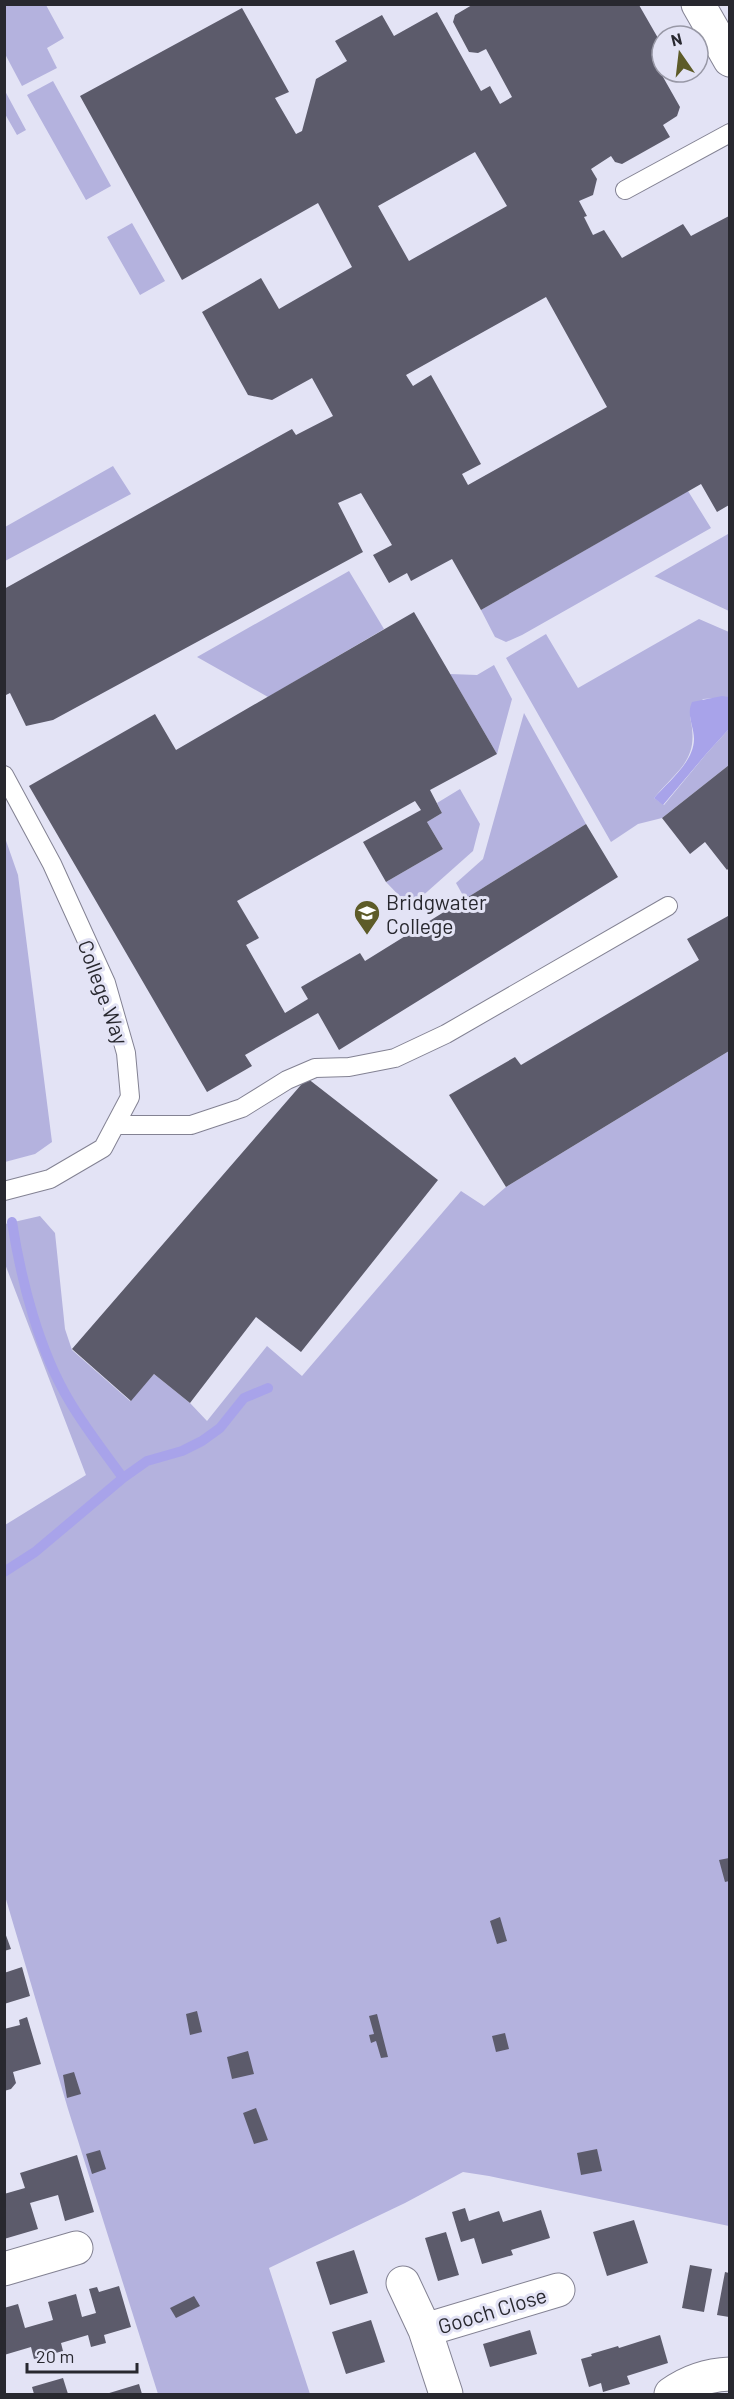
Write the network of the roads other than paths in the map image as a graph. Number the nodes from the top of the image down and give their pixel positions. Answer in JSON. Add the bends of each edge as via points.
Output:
{"nodes":[{"id":1,"x":698,"y":4,"type":"edge"},
{"id":2,"x":729,"y":60,"type":"edge"},
{"id":3,"x":729,"y":133,"type":"edge"},
{"id":4,"x":625,"y":190,"type":"dead end"},
{"id":5,"x":4,"y":775,"type":"edge"},
{"id":6,"x":668,"y":906,"type":"dead end"},
{"id":7,"x":115,"y":1125,"type":"junction"},
{"id":8,"x":4,"y":1191,"type":"edge"},
{"id":9,"x":76,"y":2248,"type":"dead end"},
{"id":10,"x":4,"y":2269,"type":"edge"},
{"id":11,"x":403,"y":2283,"type":"dead end"},
{"id":12,"x":558,"y":2290,"type":"dead end"},
{"id":13,"x":425,"y":2330,"type":"junction"},
{"id":14,"x":729,"y":2374,"type":"edge"},
{"id":15,"x":446,"y":2394,"type":"edge"},
{"id":16,"x":671,"y":2394,"type":"edge"}],
"edges":[{"from":1,"to":2,"type":"street"},
{"from":3,"to":4,"type":"lane"},
{"from":5,"to":7,"type":"lane","name":"College Way","via":[[52,864],[106,983],[126,1053],[130,1097]]},
{"from":6,"to":7,"type":"lane","via":[[446,1034],[395,1058],[349,1067],[315,1068],[242,1108],[191,1125]]},
{"from":7,"to":8,"type":"lane","name":"College Way","via":[[103,1148],[50,1179]]},
{"from":9,"to":10,"type":"street"},
{"from":11,"to":13,"type":"street","name":"Gooch Close"},
{"from":12,"to":13,"type":"street","name":"Gooch Close"},
{"from":13,"to":15,"type":"street","name":"Gooch Close"},
{"from":14,"to":16,"type":"street","via":[[703,2378]]}]}
